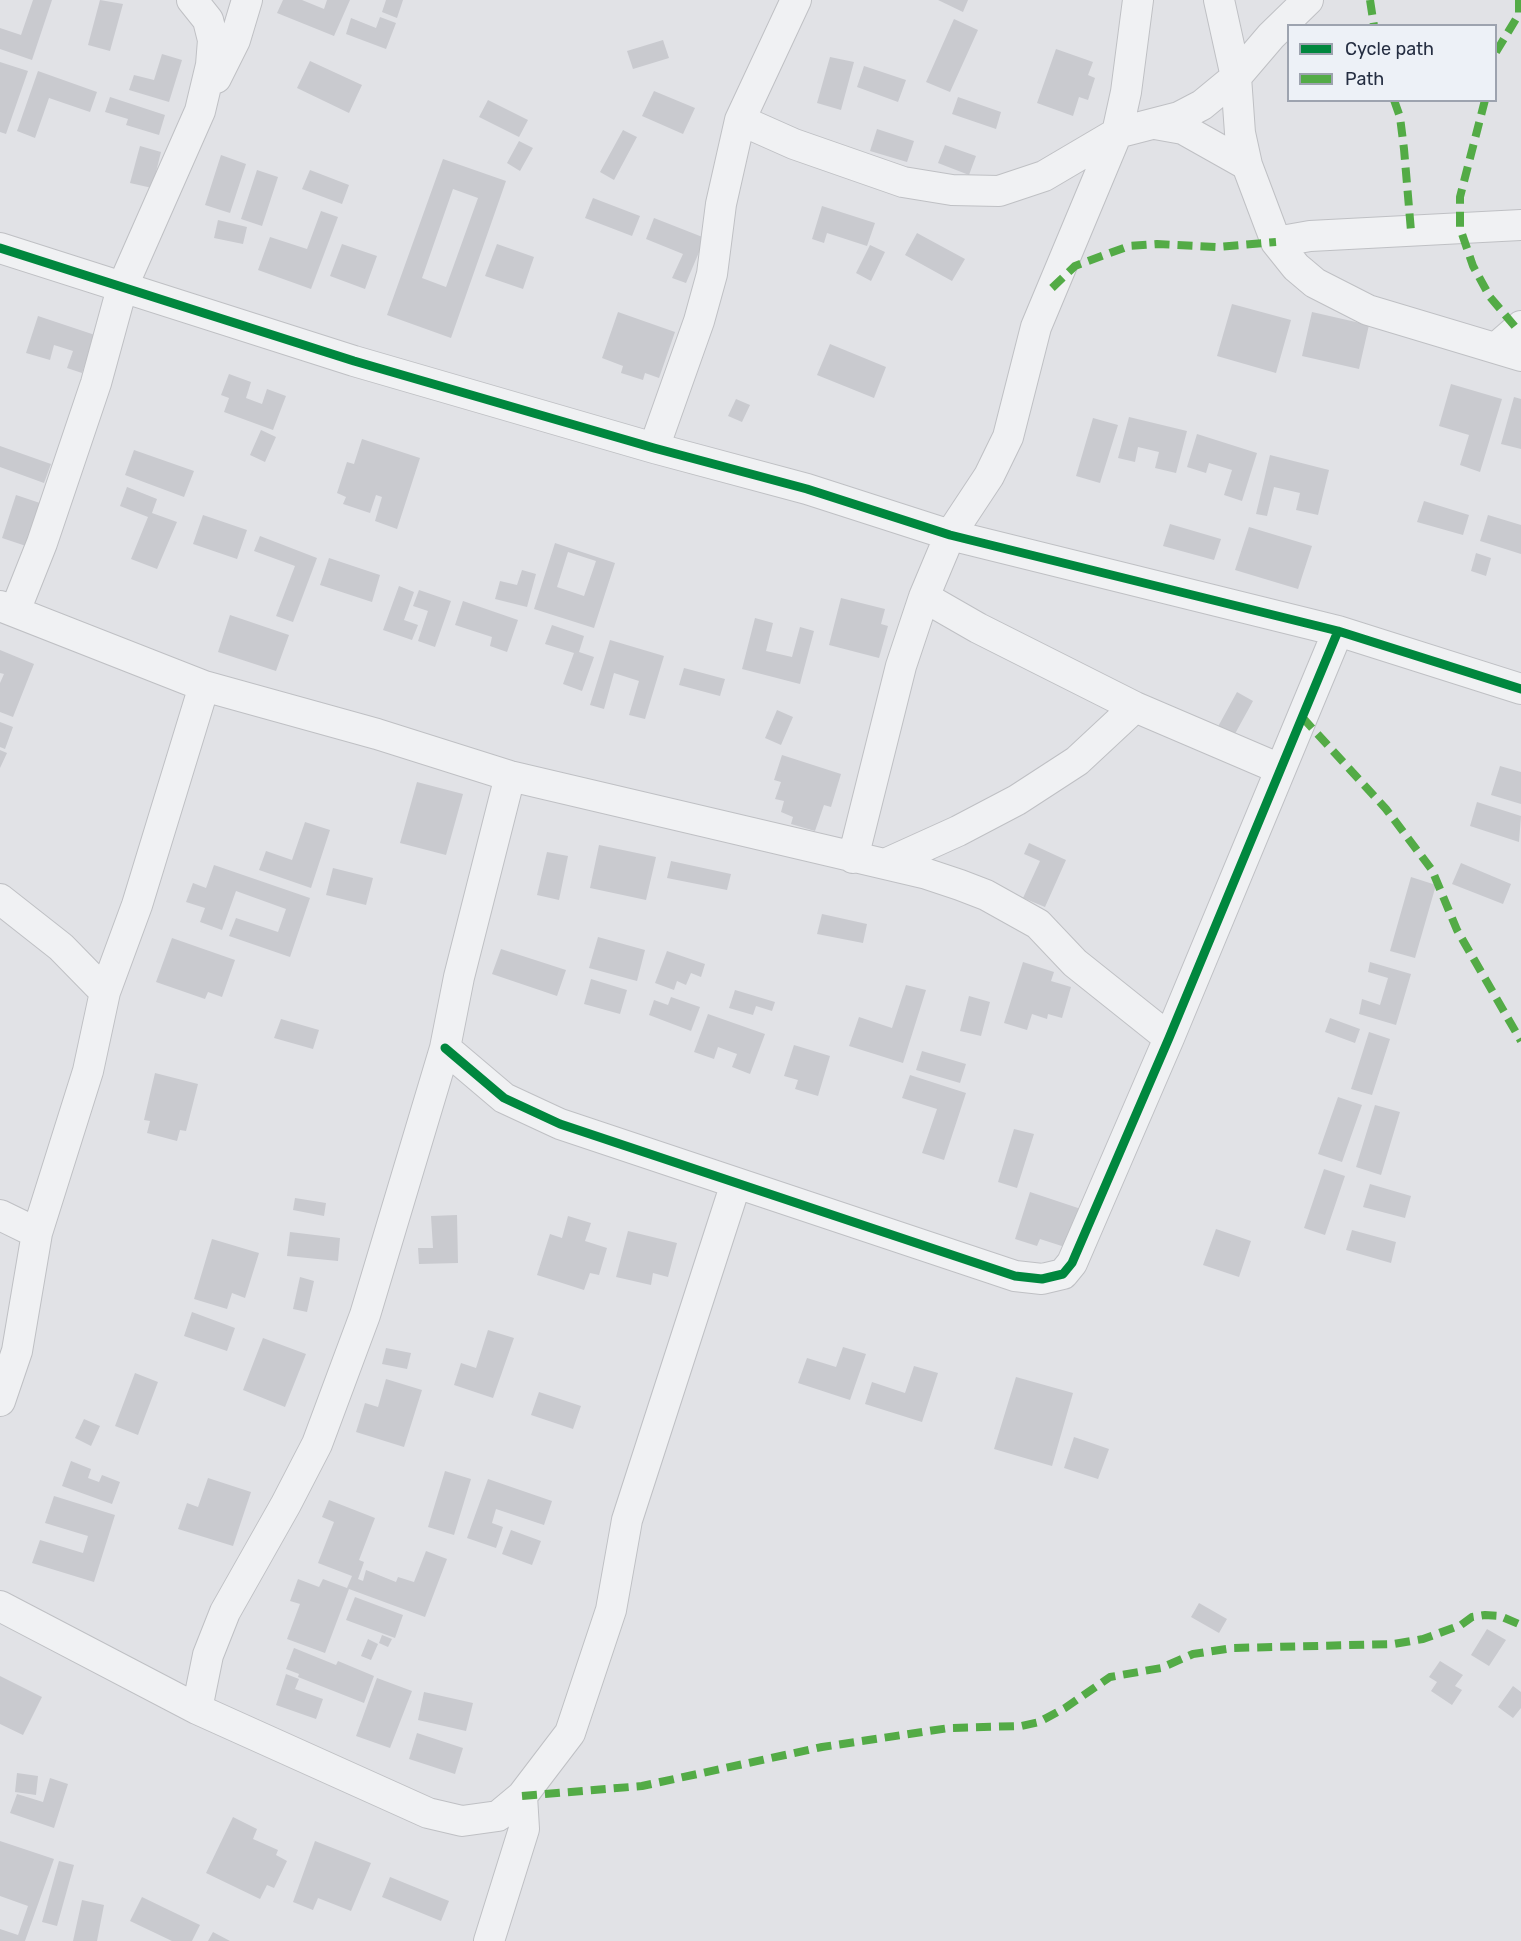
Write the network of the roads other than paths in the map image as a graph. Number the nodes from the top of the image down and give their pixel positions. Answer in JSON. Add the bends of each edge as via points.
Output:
{"nodes":[{"id":1,"x":192,"y":0,"type":"edge"},
{"id":2,"x":247,"y":0,"type":"edge"},
{"id":3,"x":796,"y":0,"type":"edge"},
{"id":4,"x":1138,"y":0,"type":"edge"},
{"id":5,"x":1219,"y":0,"type":"edge"},
{"id":6,"x":1308,"y":0,"type":"edge"},
{"id":7,"x":1236,"y":77,"type":"junction"},
{"id":8,"x":200,"y":111,"type":"junction"},
{"id":9,"x":740,"y":120,"type":"junction"},
{"id":10,"x":1155,"y":123,"type":"junction"},
{"id":11,"x":1117,"y":133,"type":"junction"},
{"id":12,"x":1247,"y":165,"type":"junction"},
{"id":13,"x":1521,"y":225,"type":"edge"},
{"id":14,"x":1276,"y":242,"type":"junction"},
{"id":15,"x":0,"y":248,"type":"edge"},
{"id":16,"x":122,"y":288,"type":"junction"},
{"id":17,"x":1521,"y":326,"type":"edge"},
{"id":18,"x":1509,"y":351,"type":"edge"},
{"id":19,"x":654,"y":448,"type":"junction"},
{"id":20,"x":950,"y":535,"type":"junction"},
{"id":21,"x":924,"y":597,"type":"junction"},
{"id":22,"x":8,"y":608,"type":"edge"},
{"id":23,"x":1338,"y":631,"type":"junction"},
{"id":24,"x":204,"y":686,"type":"junction"},
{"id":25,"x":1521,"y":689,"type":"edge"},
{"id":26,"x":1135,"y":707,"type":"junction"},
{"id":27,"x":1280,"y":769,"type":"junction"},
{"id":28,"x":510,"y":776,"type":"junction"},
{"id":29,"x":853,"y":858,"type":"junction"},
{"id":30,"x":885,"y":864,"type":"junction"},
{"id":31,"x":0,"y":899,"type":"edge"},
{"id":32,"x":105,"y":992,"type":"junction"},
{"id":33,"x":1169,"y":1038,"type":"junction"},
{"id":34,"x":445,"y":1048,"type":"junction"},
{"id":35,"x":736,"y":1183,"type":"junction"},
{"id":36,"x":0,"y":1215,"type":"edge"},
{"id":37,"x":38,"y":1233,"type":"junction"},
{"id":38,"x":0,"y":1401,"type":"edge"},
{"id":39,"x":0,"y":1606,"type":"edge"},
{"id":40,"x":197,"y":1709,"type":"junction"},
{"id":41,"x":522,"y":1796,"type":"junction"},
{"id":42,"x":489,"y":1941,"type":"edge"}],
"edges":[{"from":1,"to":8,"type":"street","via":[[208,20],[213,40]]},
{"from":2,"to":8,"type":"street","via":[[235,40]]},
{"from":3,"to":9,"type":"street"},
{"from":4,"to":11,"type":"street"},
{"from":5,"to":7,"type":"street"},
{"from":6,"to":7,"type":"street"},
{"from":7,"to":10,"type":"street","via":[[1202,105]]},
{"from":7,"to":12,"type":"street"},
{"from":8,"to":16,"type":"street"},
{"from":9,"to":11,"type":"street","via":[[794,144],[892,178],[952,190],[999,191],[1044,176]]},
{"from":9,"to":19,"type":"street","via":[[712,274]]},
{"from":10,"to":11,"type":"street"},
{"from":10,"to":12,"type":"street","via":[[1183,129]]},
{"from":11,"to":20,"type":"street","via":[[1035,327],[1008,436],[989,476]]},
{"from":12,"to":14,"type":"street"},
{"from":13,"to":14,"type":"street","via":[[1310,236]]},
{"from":14,"to":18,"type":"street","via":[[1315,284],[1368,310]]},
{"from":15,"to":16,"type":"street"},
{"from":16,"to":19,"type":"street","via":[[354,361]]},
{"from":16,"to":22,"type":"street","via":[[96,383],[42,543]]},
{"from":17,"to":18,"type":"street"},
{"from":19,"to":20,"type":"street","via":[[807,489]]},
{"from":20,"to":21,"type":"street"},
{"from":20,"to":23,"type":"street"},
{"from":21,"to":26,"type":"street"},
{"from":21,"to":29,"type":"street","via":[[901,666]]},
{"from":22,"to":24,"type":"street"},
{"from":23,"to":25,"type":"street"},
{"from":23,"to":27,"type":"street"},
{"from":24,"to":28,"type":"street"},
{"from":24,"to":32,"type":"street","via":[[137,905]]},
{"from":26,"to":27,"type":"street"},
{"from":26,"to":30,"type":"street","via":[[1077,761],[1017,800]]},
{"from":27,"to":33,"type":"street"},
{"from":28,"to":29,"type":"street"},
{"from":28,"to":34,"type":"street"},
{"from":29,"to":30,"type":"street"},
{"from":30,"to":33,"type":"street","via":[[986,895],[1038,924],[1075,963]]},
{"from":31,"to":32,"type":"street","via":[[61,947]]},
{"from":32,"to":37,"type":"street","via":[[88,1071]]},
{"from":33,"to":35,"type":"street","via":[[1072,1263],[1063,1274],[1042,1279],[1015,1276]]},
{"from":34,"to":35,"type":"street","via":[[504,1098],[541,1115]]},
{"from":34,"to":40,"type":"street","via":[[365,1315],[317,1444],[225,1612],[208,1655]]},
{"from":35,"to":41,"type":"street","via":[[627,1520],[611,1610],[570,1733]]},
{"from":36,"to":37,"type":"street"},
{"from":37,"to":38,"type":"street","via":[[17,1351]]},
{"from":39,"to":40,"type":"street"},
{"from":40,"to":41,"type":"street","via":[[428,1813],[462,1821],[498,1816]]},
{"from":41,"to":42,"type":"street","via":[[524,1829]]}]}
